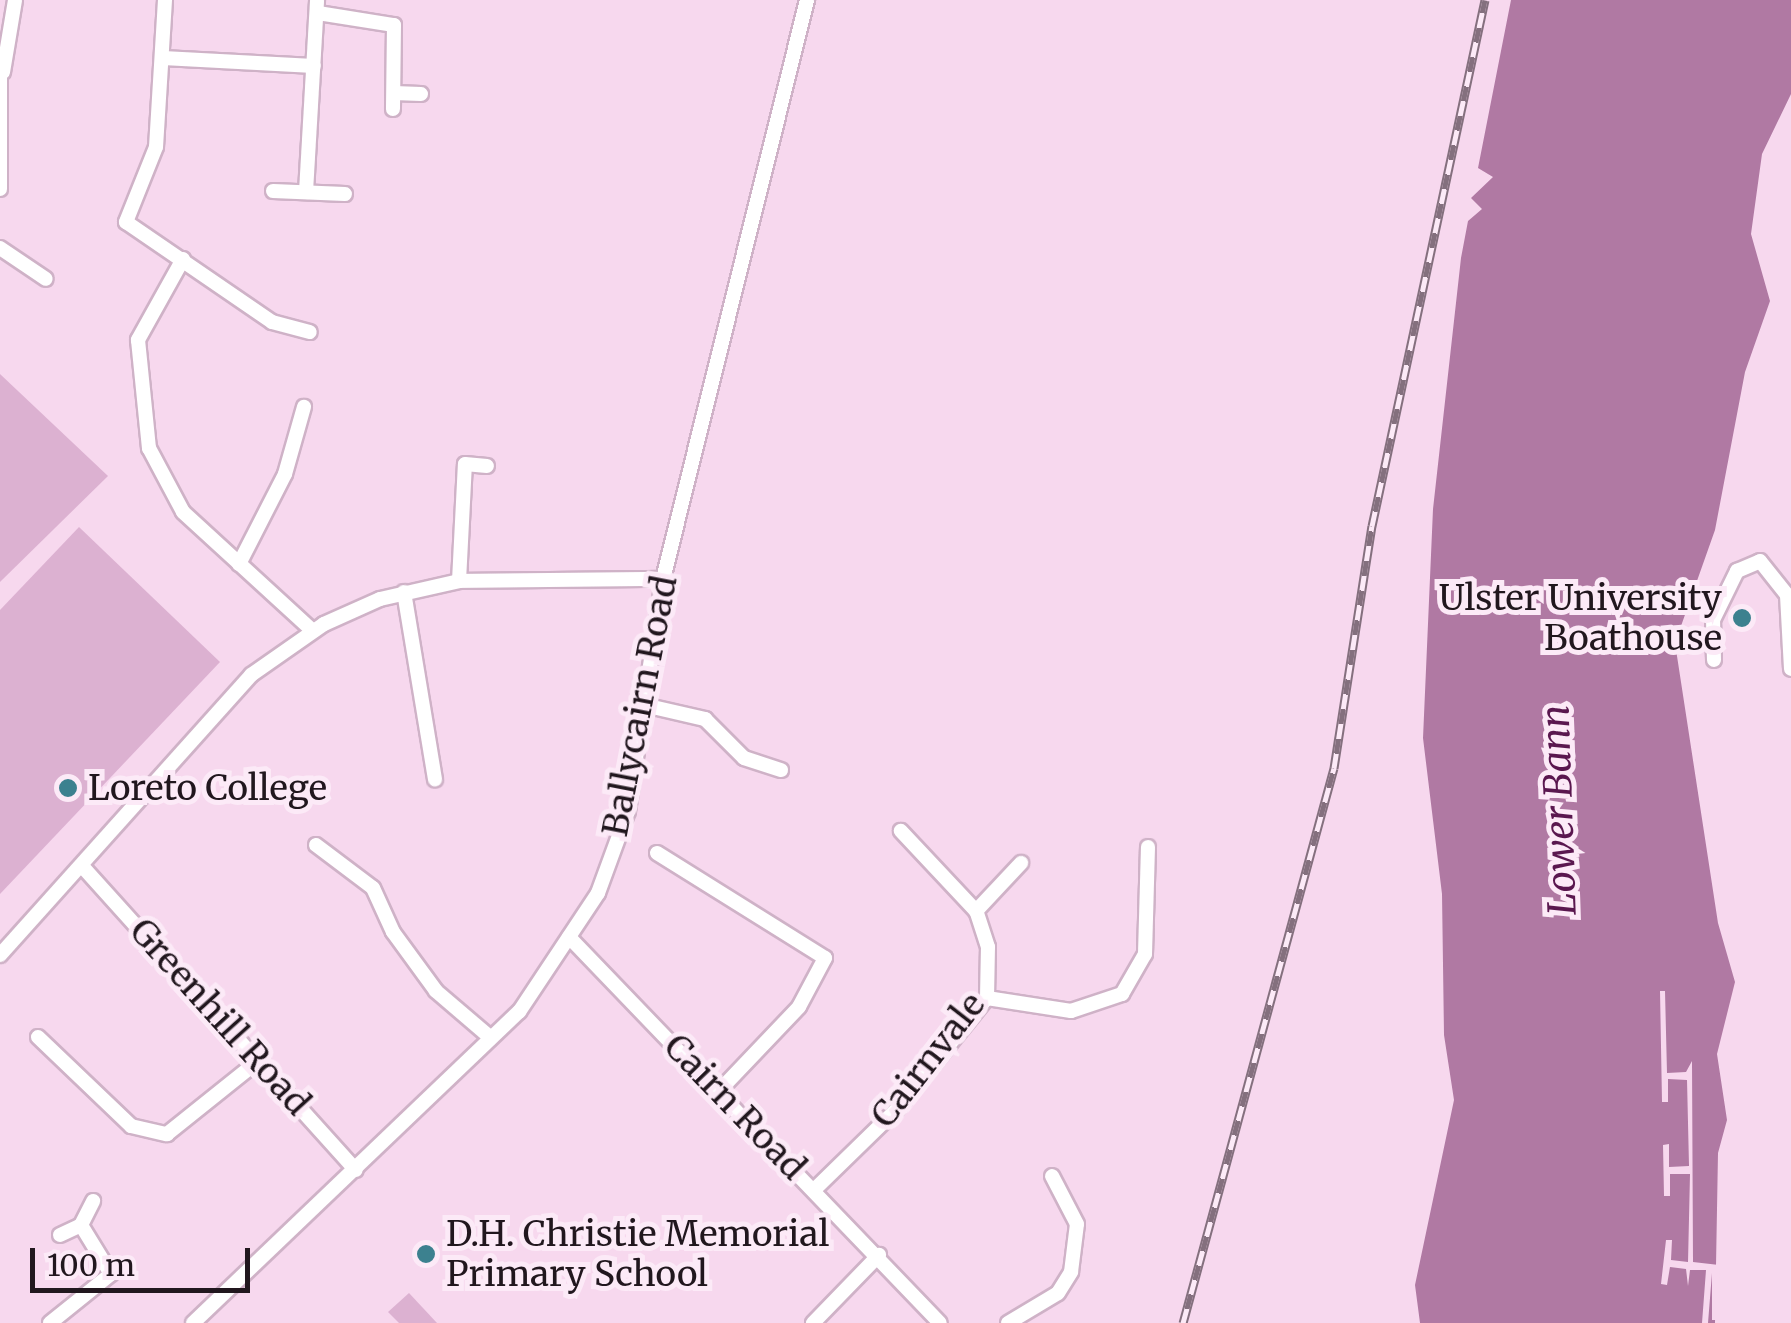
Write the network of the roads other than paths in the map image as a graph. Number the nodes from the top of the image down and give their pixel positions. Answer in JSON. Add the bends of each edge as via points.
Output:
{"nodes":[{"id":1,"x":15,"y":0,"type":"edge"},
{"id":2,"x":165,"y":0,"type":"edge"},
{"id":3,"x":808,"y":0,"type":"edge"},
{"id":4,"x":318,"y":7,"type":"edge"},
{"id":5,"x":163,"y":58,"type":"junction"},
{"id":6,"x":314,"y":66,"type":"junction"},
{"id":7,"x":1,"y":72,"type":"edge"},
{"id":8,"x":394,"y":92,"type":"junction"},
{"id":9,"x":421,"y":94,"type":"dead end"},
{"id":10,"x":393,"y":109,"type":"dead end"},
{"id":11,"x":0,"y":190,"type":"edge"},
{"id":12,"x":273,"y":191,"type":"dead end"},
{"id":13,"x":306,"y":192,"type":"junction"},
{"id":14,"x":345,"y":194,"type":"dead end"},
{"id":15,"x":0,"y":248,"type":"edge"},
{"id":16,"x":183,"y":259,"type":"junction"},
{"id":17,"x":46,"y":279,"type":"dead end"},
{"id":18,"x":310,"y":332,"type":"dead end"},
{"id":19,"x":304,"y":407,"type":"dead end"},
{"id":20,"x":486,"y":466,"type":"dead end"},
{"id":21,"x":239,"y":564,"type":"junction"},
{"id":22,"x":663,"y":579,"type":"junction"},
{"id":23,"x":459,"y":580,"type":"junction"},
{"id":24,"x":404,"y":592,"type":"junction"},
{"id":25,"x":312,"y":631,"type":"junction"},
{"id":26,"x":1714,"y":660,"type":"dead end"},
{"id":27,"x":1791,"y":669,"type":"edge"},
{"id":28,"x":644,"y":705,"type":"junction"},
{"id":29,"x":781,"y":770,"type":"dead end"},
{"id":30,"x":435,"y":780,"type":"dead end"},
{"id":31,"x":901,"y":830,"type":"dead end"},
{"id":32,"x":316,"y":846,"type":"dead end"},
{"id":33,"x":1148,"y":847,"type":"dead end"},
{"id":34,"x":657,"y":853,"type":"dead end"},
{"id":35,"x":1022,"y":862,"type":"dead end"},
{"id":36,"x":82,"y":866,"type":"junction"},
{"id":37,"x":976,"y":910,"type":"junction"},
{"id":38,"x":569,"y":936,"type":"junction"},
{"id":39,"x":0,"y":955,"type":"edge"},
{"id":40,"x":987,"y":998,"type":"junction"},
{"id":41,"x":38,"y":1037,"type":"dead end"},
{"id":42,"x":491,"y":1038,"type":"junction"},
{"id":43,"x":262,"y":1058,"type":"junction"},
{"id":44,"x":719,"y":1091,"type":"junction"},
{"id":45,"x":356,"y":1170,"type":"junction"},
{"id":46,"x":1052,"y":1176,"type":"dead end"},
{"id":47,"x":815,"y":1189,"type":"junction"},
{"id":48,"x":93,"y":1201,"type":"dead end"},
{"id":49,"x":81,"y":1225,"type":"junction"},
{"id":50,"x":60,"y":1235,"type":"dead end"},
{"id":51,"x":879,"y":1255,"type":"junction"},
{"id":52,"x":50,"y":1323,"type":"edge"},
{"id":53,"x":193,"y":1323,"type":"edge"},
{"id":54,"x":813,"y":1323,"type":"edge"},
{"id":55,"x":940,"y":1323,"type":"edge"},
{"id":56,"x":1008,"y":1323,"type":"edge"}],
"edges":[{"from":1,"to":7,"type":"street"},
{"from":2,"to":5,"type":"street"},
{"from":3,"to":22,"type":"street","name":"Ballycairn Road"},
{"from":4,"to":6,"type":"street"},
{"from":4,"to":8,"type":"street","via":[[394,25]]},
{"from":5,"to":6,"type":"street"},
{"from":5,"to":16,"type":"street","via":[[156,147],[126,222]]},
{"from":6,"to":13,"type":"street"},
{"from":7,"to":11,"type":"street"},
{"from":8,"to":9,"type":"street"},
{"from":8,"to":10,"type":"street"},
{"from":12,"to":13,"type":"street"},
{"from":13,"to":14,"type":"street"},
{"from":15,"to":17,"type":"street"},
{"from":16,"to":18,"type":"street","via":[[272,322]]},
{"from":16,"to":21,"type":"street","via":[[138,340],[148,448],[183,512]]},
{"from":19,"to":21,"type":"street","via":[[274,500]]},
{"from":20,"to":23,"type":"street","via":[[465,464]]},
{"from":21,"to":25,"type":"street"},
{"from":22,"to":23,"type":"street"},
{"from":22,"to":28,"type":"street","name":"Ballycairn Road"},
{"from":23,"to":24,"type":"street"},
{"from":24,"to":25,"type":"street"},
{"from":24,"to":30,"type":"street"},
{"from":25,"to":36,"type":"street","via":[[251,675]]},
{"from":26,"to":27,"type":"street","via":[[1713,620],[1737,570],[1760,561],[1787,595]]},
{"from":28,"to":29,"type":"street","via":[[705,719],[744,758]]},
{"from":28,"to":38,"type":"street","name":"Ballycairn Road","via":[[628,811],[598,893]]},
{"from":31,"to":37,"type":"street","name":"Cairnvale"},
{"from":32,"to":42,"type":"street","via":[[373,888],[393,932],[436,991]]},
{"from":33,"to":40,"type":"street","via":[[1145,954],[1122,994],[1071,1011]]},
{"from":34,"to":44,"type":"street","via":[[826,958],[799,1007]]},
{"from":35,"to":37,"type":"street"},
{"from":36,"to":39,"type":"street"},
{"from":36,"to":43,"type":"street","name":"Greenhill Road"},
{"from":37,"to":40,"type":"street","name":"Cairnvale","via":[[988,947]]},
{"from":38,"to":42,"type":"street","name":"Ballycairn Road","via":[[518,1012]]},
{"from":38,"to":44,"type":"street","name":"Cairn Road"},
{"from":40,"to":47,"type":"street","name":"Cairnvale","via":[[897,1109]]},
{"from":41,"to":43,"type":"street","via":[[131,1126],[166,1134]]},
{"from":42,"to":45,"type":"street","name":"Ballycairn Road"},
{"from":43,"to":45,"type":"street","name":"Greenhill Road"},
{"from":44,"to":47,"type":"street","name":"Cairn Road"},
{"from":45,"to":53,"type":"street","name":"Ballycairn Road"},
{"from":46,"to":56,"type":"street","via":[[1077,1224],[1071,1272],[1058,1292]]},
{"from":47,"to":51,"type":"street","name":"Cairn Road"},
{"from":48,"to":49,"type":"street"},
{"from":49,"to":50,"type":"street"},
{"from":49,"to":52,"type":"street","via":[[111,1274]]},
{"from":51,"to":54,"type":"street"},
{"from":51,"to":55,"type":"street","name":"Cairn Road"}]}
